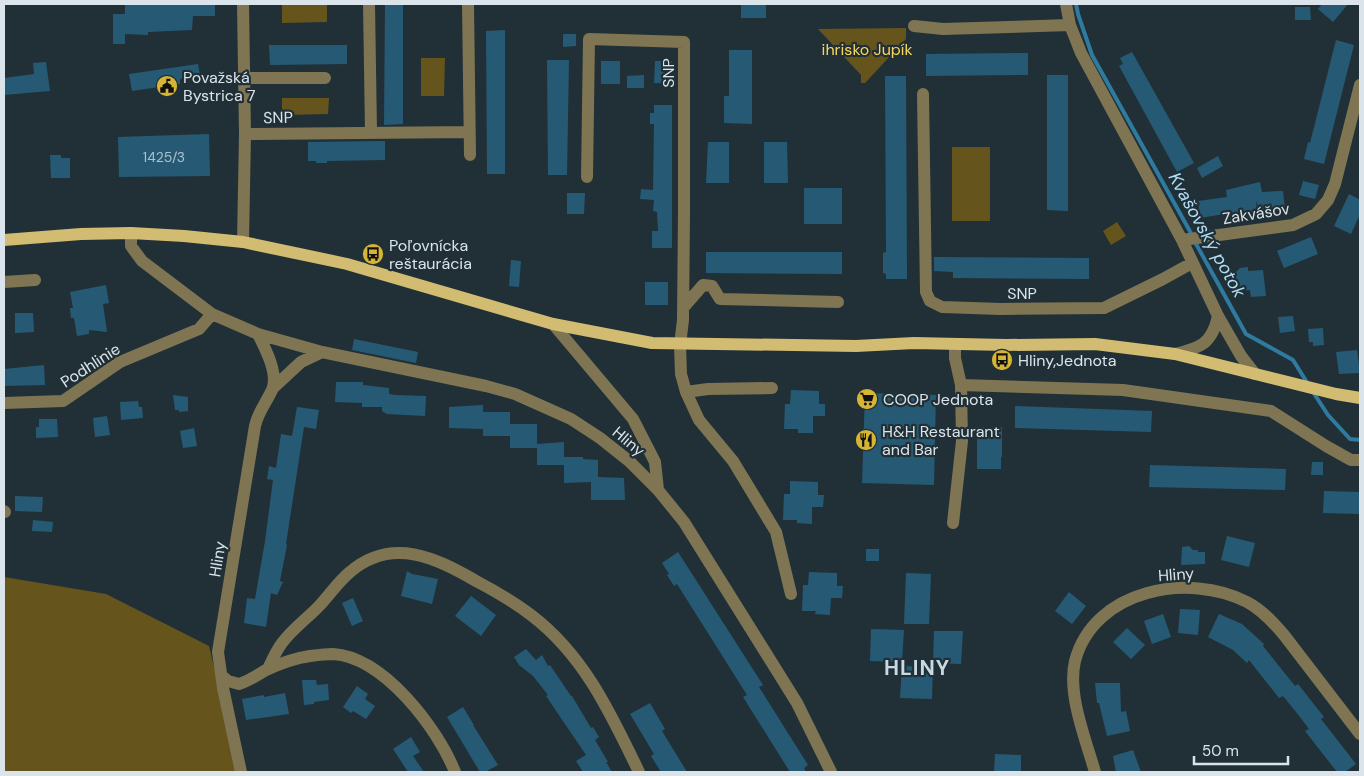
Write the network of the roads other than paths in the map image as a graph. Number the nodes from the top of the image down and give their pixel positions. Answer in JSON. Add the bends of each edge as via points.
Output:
{"nodes":[{"id":1,"x":243,"y":4,"type":"edge"},
{"id":2,"x":369,"y":4,"type":"edge"},
{"id":3,"x":468,"y":4,"type":"edge"},
{"id":4,"x":1066,"y":4,"type":"edge"},
{"id":5,"x":1070,"y":25,"type":"junction"},
{"id":6,"x":914,"y":26,"type":"dead end"},
{"id":7,"x":244,"y":78,"type":"junction"},
{"id":8,"x":326,"y":78,"type":"dead end"},
{"id":9,"x":1360,"y":85,"type":"edge"},
{"id":10,"x":923,"y":94,"type":"dead end"},
{"id":11,"x":371,"y":132,"type":"junction"},
{"id":12,"x":469,"y":132,"type":"junction"},
{"id":13,"x":245,"y":134,"type":"junction"},
{"id":14,"x":470,"y":155,"type":"dead end"},
{"id":15,"x":587,"y":177,"type":"dead end"},
{"id":16,"x":131,"y":233,"type":"junction"},
{"id":17,"x":1190,"y":239,"type":"junction"},
{"id":18,"x":4,"y":240,"type":"edge"},
{"id":19,"x":242,"y":242,"type":"junction"},
{"id":20,"x":1192,"y":262,"type":"junction"},
{"id":21,"x":35,"y":280,"type":"dead end"},
{"id":22,"x":4,"y":282,"type":"edge"},
{"id":23,"x":838,"y":302,"type":"dead end"},
{"id":24,"x":683,"y":308,"type":"junction"},
{"id":25,"x":212,"y":314,"type":"junction"},
{"id":26,"x":1218,"y":316,"type":"junction"},
{"id":27,"x":553,"y":324,"type":"junction"},
{"id":28,"x":258,"y":334,"type":"junction"},
{"id":29,"x":955,"y":344,"type":"junction"},
{"id":30,"x":680,"y":345,"type":"junction"},
{"id":31,"x":322,"y":352,"type":"junction"},
{"id":32,"x":1175,"y":354,"type":"junction"},
{"id":33,"x":1255,"y":374,"type":"junction"},
{"id":34,"x":961,"y":385,"type":"junction"},
{"id":35,"x":273,"y":388,"type":"junction"},
{"id":36,"x":772,"y":388,"type":"dead end"},
{"id":37,"x":686,"y":392,"type":"junction"},
{"id":38,"x":1360,"y":398,"type":"edge"},
{"id":39,"x":4,"y":403,"type":"edge"},
{"id":40,"x":1360,"y":460,"type":"edge"},
{"id":41,"x":658,"y":490,"type":"junction"},
{"id":42,"x":953,"y":523,"type":"dead end"},
{"id":43,"x":792,"y":594,"type":"dead end"},
{"id":44,"x":268,"y":669,"type":"junction"},
{"id":45,"x":223,"y":677,"type":"junction"},
{"id":46,"x":1360,"y":734,"type":"edge"},
{"id":47,"x":241,"y":772,"type":"edge"},
{"id":48,"x":455,"y":772,"type":"edge"},
{"id":49,"x":639,"y":772,"type":"edge"},
{"id":50,"x":830,"y":772,"type":"edge"},
{"id":51,"x":1095,"y":772,"type":"edge"}],
"edges":[{"from":1,"to":7,"type":"street","name":"SNP"},
{"from":2,"to":11,"type":"street"},
{"from":3,"to":12,"type":"street"},
{"from":4,"to":5,"type":"street"},
{"from":5,"to":6,"type":"street","via":[[943,29]]},
{"from":5,"to":17,"type":"street","via":[[1081,54]]},
{"from":7,"to":8,"type":"street"},
{"from":7,"to":13,"type":"street","name":"SNP"},
{"from":9,"to":17,"type":"street","name":"Zakvášov","via":[[1335,184],[1328,200],[1316,214],[1293,225]]},
{"from":10,"to":20,"type":"street","name":"SNP","via":[[926,292],[930,301],[942,307],[1104,308]]},
{"from":11,"to":12,"type":"street","name":"SNP"},
{"from":11,"to":13,"type":"street","name":"SNP"},
{"from":12,"to":14,"type":"street"},
{"from":13,"to":19,"type":"street","name":"SNP"},
{"from":15,"to":24,"type":"street","name":"SNP","via":[[589,39],[684,42]]},
{"from":16,"to":18,"type":"main road"},
{"from":16,"to":19,"type":"main road"},
{"from":16,"to":25,"type":"street","name":"Hliny","via":[[131,246],[142,261]]},
{"from":17,"to":20,"type":"street"},
{"from":19,"to":27,"type":"main road","via":[[347,264]]},
{"from":20,"to":26,"type":"street"},
{"from":21,"to":22,"type":"street"},
{"from":23,"to":24,"type":"street","via":[[720,299],[712,286],[703,286]]},
{"from":24,"to":30,"type":"street","name":"SNP"},
{"from":25,"to":28,"type":"street","name":"Hliny"},
{"from":25,"to":39,"type":"street","name":"Podhlinie","via":[[199,329],[120,362],[63,401]]},
{"from":26,"to":32,"type":"street","via":[[1215,331],[1205,342]]},
{"from":26,"to":33,"type":"street"},
{"from":27,"to":30,"type":"main road","via":[[652,343]]},
{"from":27,"to":41,"type":"street","via":[[633,419],[655,462]]},
{"from":28,"to":31,"type":"street","name":"Hliny"},
{"from":28,"to":35,"type":"street","via":[[270,359]]},
{"from":29,"to":30,"type":"main road"},
{"from":29,"to":32,"type":"main road","via":[[1095,344]]},
{"from":29,"to":34,"type":"street"},
{"from":30,"to":37,"type":"street","via":[[681,374]]},
{"from":31,"to":35,"type":"street","name":"Hliny","via":[[301,362]]},
{"from":31,"to":41,"type":"street","name":"Hliny","via":[[514,394],[571,420],[600,438],[629,460]]},
{"from":32,"to":33,"type":"main road"},
{"from":33,"to":38,"type":"main road"},
{"from":34,"to":40,"type":"street","via":[[1123,390],[1271,411],[1351,460]]},
{"from":34,"to":42,"type":"street","via":[[962,441]]},
{"from":35,"to":45,"type":"street","name":"Hliny","via":[[255,426],[218,652]]},
{"from":36,"to":37,"type":"street","via":[[708,388]]},
{"from":37,"to":43,"type":"street","via":[[699,420],[734,461],[776,532]]},
{"from":41,"to":50,"type":"street","name":"Hliny","via":[[684,522],[797,703]]},
{"from":44,"to":45,"type":"street","via":[[239,684]]},
{"from":44,"to":48,"type":"street","via":[[308,656],[334,654],[369,666],[392,683],[420,712]]},
{"from":44,"to":49,"type":"street","via":[[283,642],[355,568],[393,552],[424,555],[517,605],[556,638],[598,690]]},
{"from":45,"to":47,"type":"street","name":"Hliny"},
{"from":46,"to":51,"type":"street","name":"Hliny","via":[[1284,635],[1257,608],[1209,589],[1171,588],[1122,603],[1092,628],[1080,648],[1074,668],[1074,693]]}]}
